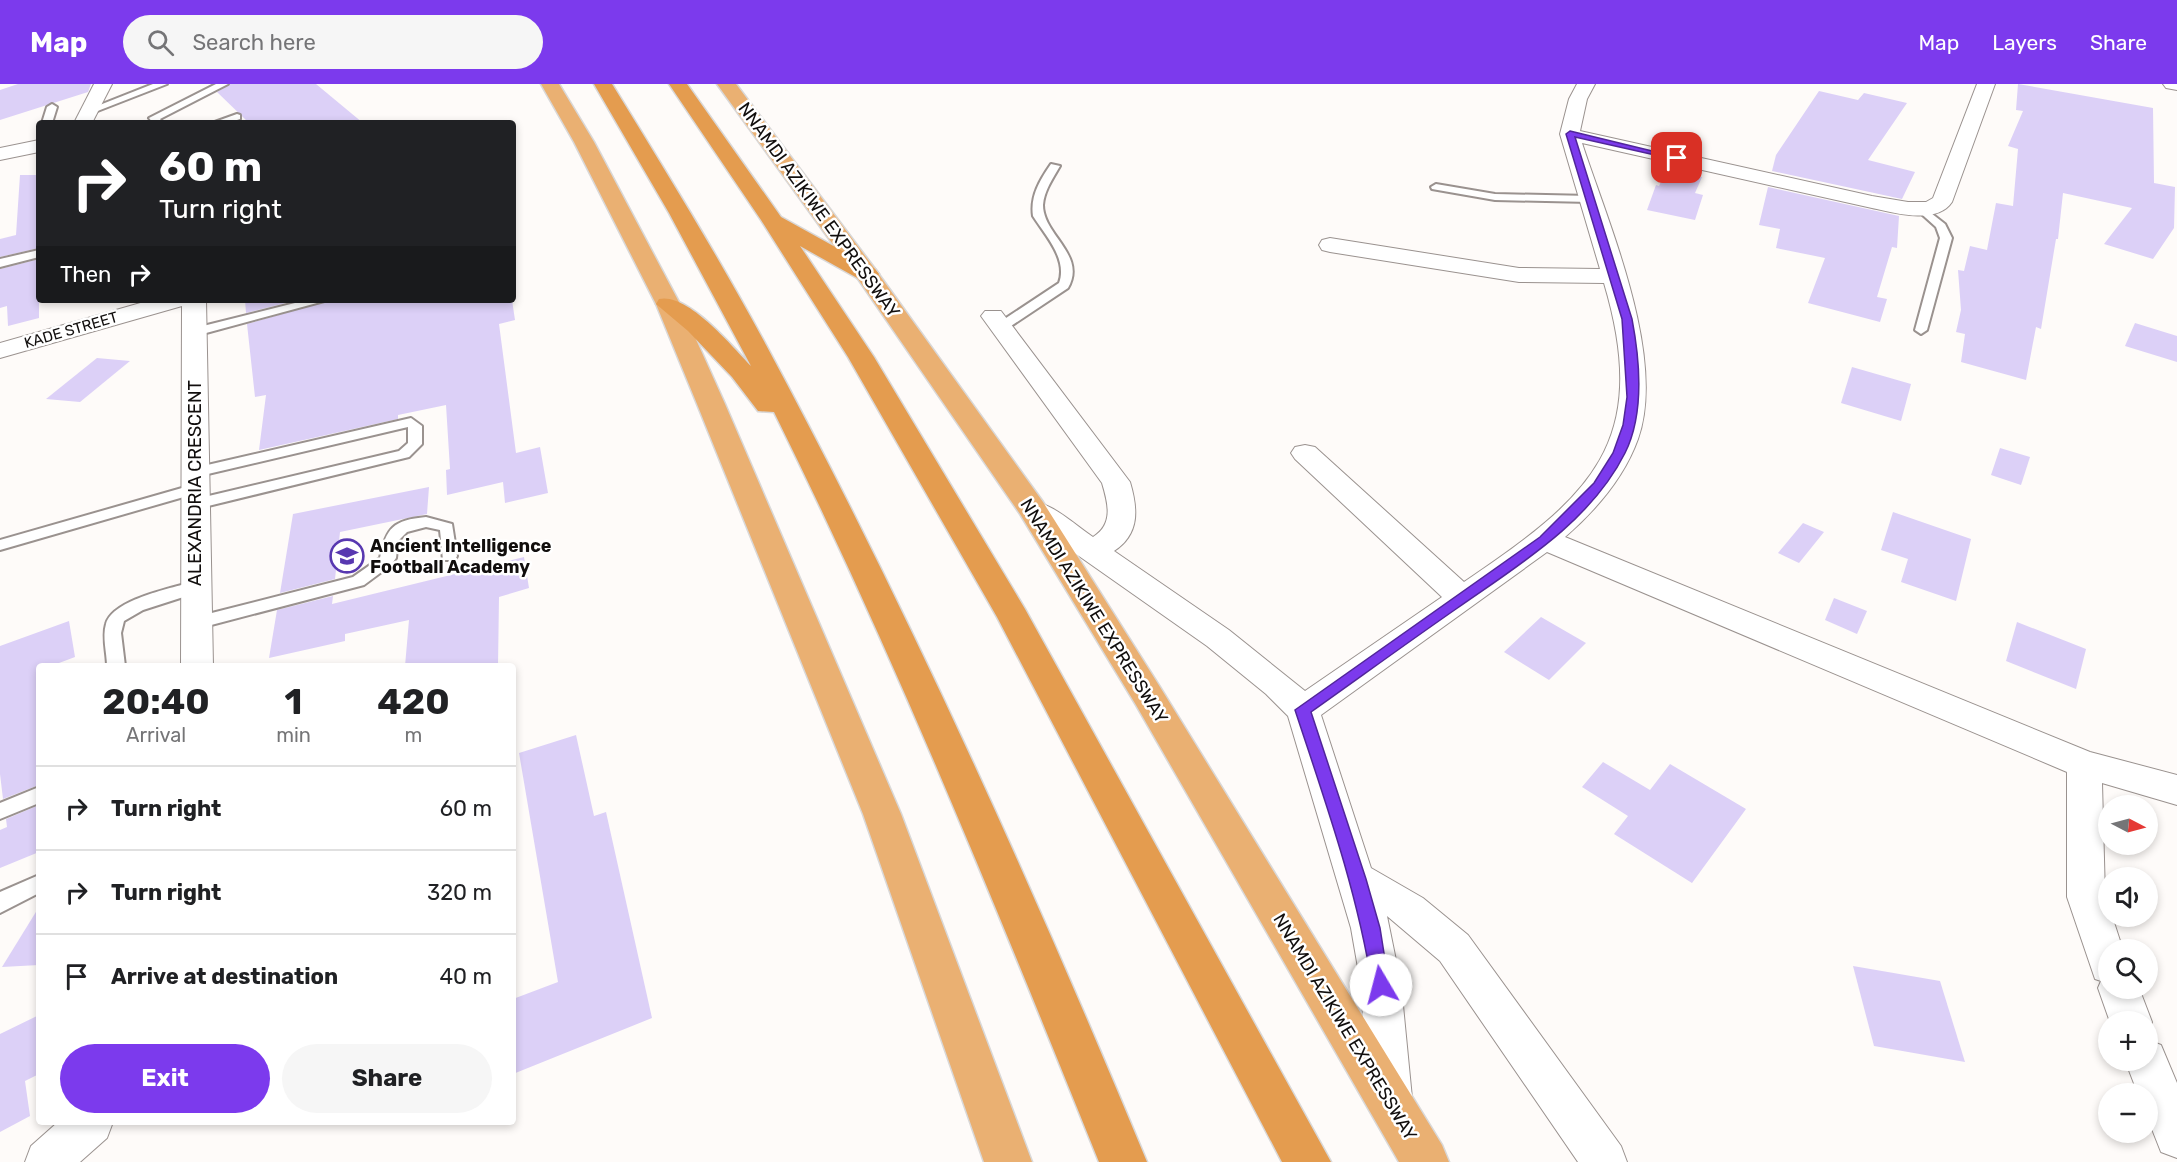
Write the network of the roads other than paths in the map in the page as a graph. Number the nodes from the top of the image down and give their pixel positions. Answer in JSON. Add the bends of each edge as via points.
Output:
{"nodes":[{"id":1,"x":103,"y":84,"type":"edge"},
{"id":2,"x":162,"y":84,"type":"edge"},
{"id":3,"x":224,"y":84,"type":"edge"},
{"id":4,"x":550,"y":84,"type":"edge"},
{"id":5,"x":603,"y":84,"type":"edge"},
{"id":6,"x":678,"y":84,"type":"edge"},
{"id":7,"x":726,"y":84,"type":"edge"},
{"id":8,"x":1986,"y":84,"type":"edge"},
{"id":9,"x":2172,"y":84,"type":"edge"},
{"id":10,"x":1579,"y":85,"type":"edge"},
{"id":11,"x":2177,"y":85,"type":"edge"},
{"id":12,"x":52,"y":107,"type":"dead end"},
{"id":13,"x":88,"y":116,"type":"edge"},
{"id":14,"x":237,"y":117,"type":"dead end"},
{"id":15,"x":48,"y":120,"type":"edge"},
{"id":16,"x":156,"y":120,"type":"edge"},
{"id":17,"x":227,"y":120,"type":"edge"},
{"id":18,"x":1570,"y":134,"type":"junction"},
{"id":19,"x":36,"y":147,"type":"edge"},
{"id":20,"x":0,"y":154,"type":"edge"},
{"id":21,"x":1055,"y":166,"type":"dead end"},
{"id":22,"x":1436,"y":187,"type":"dead end"},
{"id":23,"x":1590,"y":199,"type":"junction"},
{"id":24,"x":1922,"y":209,"type":"junction"},
{"id":25,"x":772,"y":220,"type":"junction"},
{"id":26,"x":1330,"y":245,"type":"dead end"},
{"id":27,"x":36,"y":254,"type":"edge"},
{"id":28,"x":0,"y":263,"type":"edge"},
{"id":29,"x":867,"y":274,"type":"junction"},
{"id":30,"x":1613,"y":276,"type":"junction"},
{"id":31,"x":167,"y":303,"type":"edge"},
{"id":32,"x":194,"y":303,"type":"edge"},
{"id":33,"x":310,"y":303,"type":"edge"},
{"id":34,"x":668,"y":304,"type":"junction"},
{"id":35,"x":997,"y":322,"type":"joint"},
{"id":36,"x":1922,"y":330,"type":"dead end"},
{"id":37,"x":195,"y":332,"type":"junction"},
{"id":38,"x":0,"y":351,"type":"edge"},
{"id":39,"x":794,"y":421,"type":"junction"},
{"id":40,"x":1305,"y":453,"type":"dead end"},
{"id":41,"x":196,"y":488,"type":"junction"},
{"id":42,"x":1032,"y":509,"type":"junction"},
{"id":43,"x":1544,"y":540,"type":"junction"},
{"id":44,"x":0,"y":545,"type":"edge"},
{"id":45,"x":1092,"y":551,"type":"junction"},
{"id":46,"x":449,"y":556,"type":"dead end"},
{"id":47,"x":196,"y":587,"type":"junction"},
{"id":48,"x":1462,"y":598,"type":"junction"},
{"id":49,"x":196,"y":623,"type":"junction"},
{"id":50,"x":116,"y":663,"type":"edge"},
{"id":51,"x":196,"y":663,"type":"edge"},
{"id":52,"x":1303,"y":710,"type":"junction"},
{"id":53,"x":2084,"y":764,"type":"junction"},
{"id":54,"x":2177,"y":790,"type":"edge"},
{"id":55,"x":36,"y":796,"type":"edge"},
{"id":56,"x":0,"y":811,"type":"edge"},
{"id":57,"x":1358,"y":879,"type":"junction"},
{"id":58,"x":36,"y":885,"type":"edge"},
{"id":59,"x":0,"y":904,"type":"edge"},
{"id":60,"x":2100,"y":939,"type":"edge"},
{"id":61,"x":2150,"y":1071,"type":"edge"},
{"id":62,"x":1391,"y":1105,"type":"junction"},
{"id":63,"x":88,"y":1125,"type":"edge"},
{"id":64,"x":2177,"y":1136,"type":"edge"},
{"id":65,"x":47,"y":1162,"type":"edge"},
{"id":66,"x":1008,"y":1162,"type":"edge"},
{"id":67,"x":1123,"y":1162,"type":"edge"},
{"id":68,"x":1307,"y":1162,"type":"edge"},
{"id":69,"x":1425,"y":1162,"type":"edge"},
{"id":70,"x":1605,"y":1162,"type":"edge"}],
"edges":[{"from":1,"to":13,"type":"street"},
{"from":2,"to":13,"type":"lane"},
{"from":3,"to":16,"type":"lane"},
{"from":4,"to":34,"type":"highway"},
{"from":5,"to":39,"type":"highway","via":[[657,169]]},
{"from":6,"to":25,"type":"highway"},
{"from":7,"to":29,"type":"highway","name":"NNAMDI AZIKIWE EXPRESSWAY"},
{"from":8,"to":24,"type":"street","via":[[1942,202]]},
{"from":9,"to":11,"type":"street"},
{"from":10,"to":18,"type":"street"},
{"from":12,"to":15,"type":"lane"},
{"from":14,"to":17,"type":"lane"},
{"from":18,"to":23,"type":"street"},
{"from":18,"to":24,"type":"street","via":[[1872,202]]},
{"from":19,"to":20,"type":"street"},
{"from":21,"to":35,"type":"lane","via":[[1036,198],[1036,208],[1068,265],[1069,277],[1064,285]]},
{"from":22,"to":23,"type":"lane","via":[[1495,197]]},
{"from":23,"to":30,"type":"street"},
{"from":24,"to":36,"type":"lane","via":[[1941,226],[1946,238]]},
{"from":25,"to":29,"type":"highway"},
{"from":25,"to":68,"type":"highway","via":[[861,357],[1013,617]]},
{"from":26,"to":30,"type":"street","via":[[1519,275]]},
{"from":27,"to":28,"type":"lane"},
{"from":29,"to":42,"type":"highway","name":"NNAMDI AZIKIWE EXPRESSWAY"},
{"from":30,"to":43,"type":"street","via":[[1631,339],[1633,397],[1629,425],[1619,453],[1599,485]]},
{"from":31,"to":38,"type":"street","name":"KADE STREET"},
{"from":32,"to":37,"type":"street","name":"ALEXANDRIA CRESCENT"},
{"from":33,"to":37,"type":"lane"},
{"from":34,"to":39,"type":"highway","via":[[697,326],[774,411]]},
{"from":34,"to":66,"type":"highway","via":[[882,814]]},
{"from":35,"to":45,"type":"street","via":[[1116,482],[1122,516],[1116,534]]},
{"from":37,"to":41,"type":"street","name":"ALEXANDRIA CRESCENT"},
{"from":39,"to":67,"type":"highway","via":[[894,629]]},
{"from":40,"to":48,"type":"street"},
{"from":41,"to":41,"type":"lane","via":[[404,454],[415,444],[415,426],[402,423]]},
{"from":41,"to":44,"type":"lane"},
{"from":41,"to":47,"type":"street","name":"ALEXANDRIA CRESCENT"},
{"from":42,"to":45,"type":"street"},
{"from":42,"to":62,"type":"highway","name":"NNAMDI AZIKIWE EXPRESSWAY"},
{"from":43,"to":48,"type":"street"},
{"from":43,"to":53,"type":"street"},
{"from":45,"to":52,"type":"street","via":[[1218,638]]},
{"from":46,"to":49,"type":"lane","via":[[447,528],[428,521],[396,533],[390,540],[388,558],[358,581]]},
{"from":47,"to":49,"type":"street","name":"ALEXANDRIA CRESCENT"},
{"from":47,"to":50,"type":"lane","via":[[119,615],[114,622]]},
{"from":48,"to":52,"type":"street"},
{"from":49,"to":51,"type":"street","name":"ALEXANDRIA CRESCENT"},
{"from":52,"to":57,"type":"street"},
{"from":53,"to":54,"type":"street"},
{"from":53,"to":60,"type":"street","via":[[2086,897]]},
{"from":55,"to":56,"type":"lane"},
{"from":57,"to":62,"type":"street","via":[[1381,985]]},
{"from":57,"to":70,"type":"street","via":[[1400,901],[1431,924],[1454,948]]},
{"from":58,"to":59,"type":"lane"},
{"from":61,"to":64,"type":"street"},
{"from":62,"to":69,"type":"highway","name":"NNAMDI AZIKIWE EXPRESSWAY"},
{"from":63,"to":65,"type":"street"}]}
